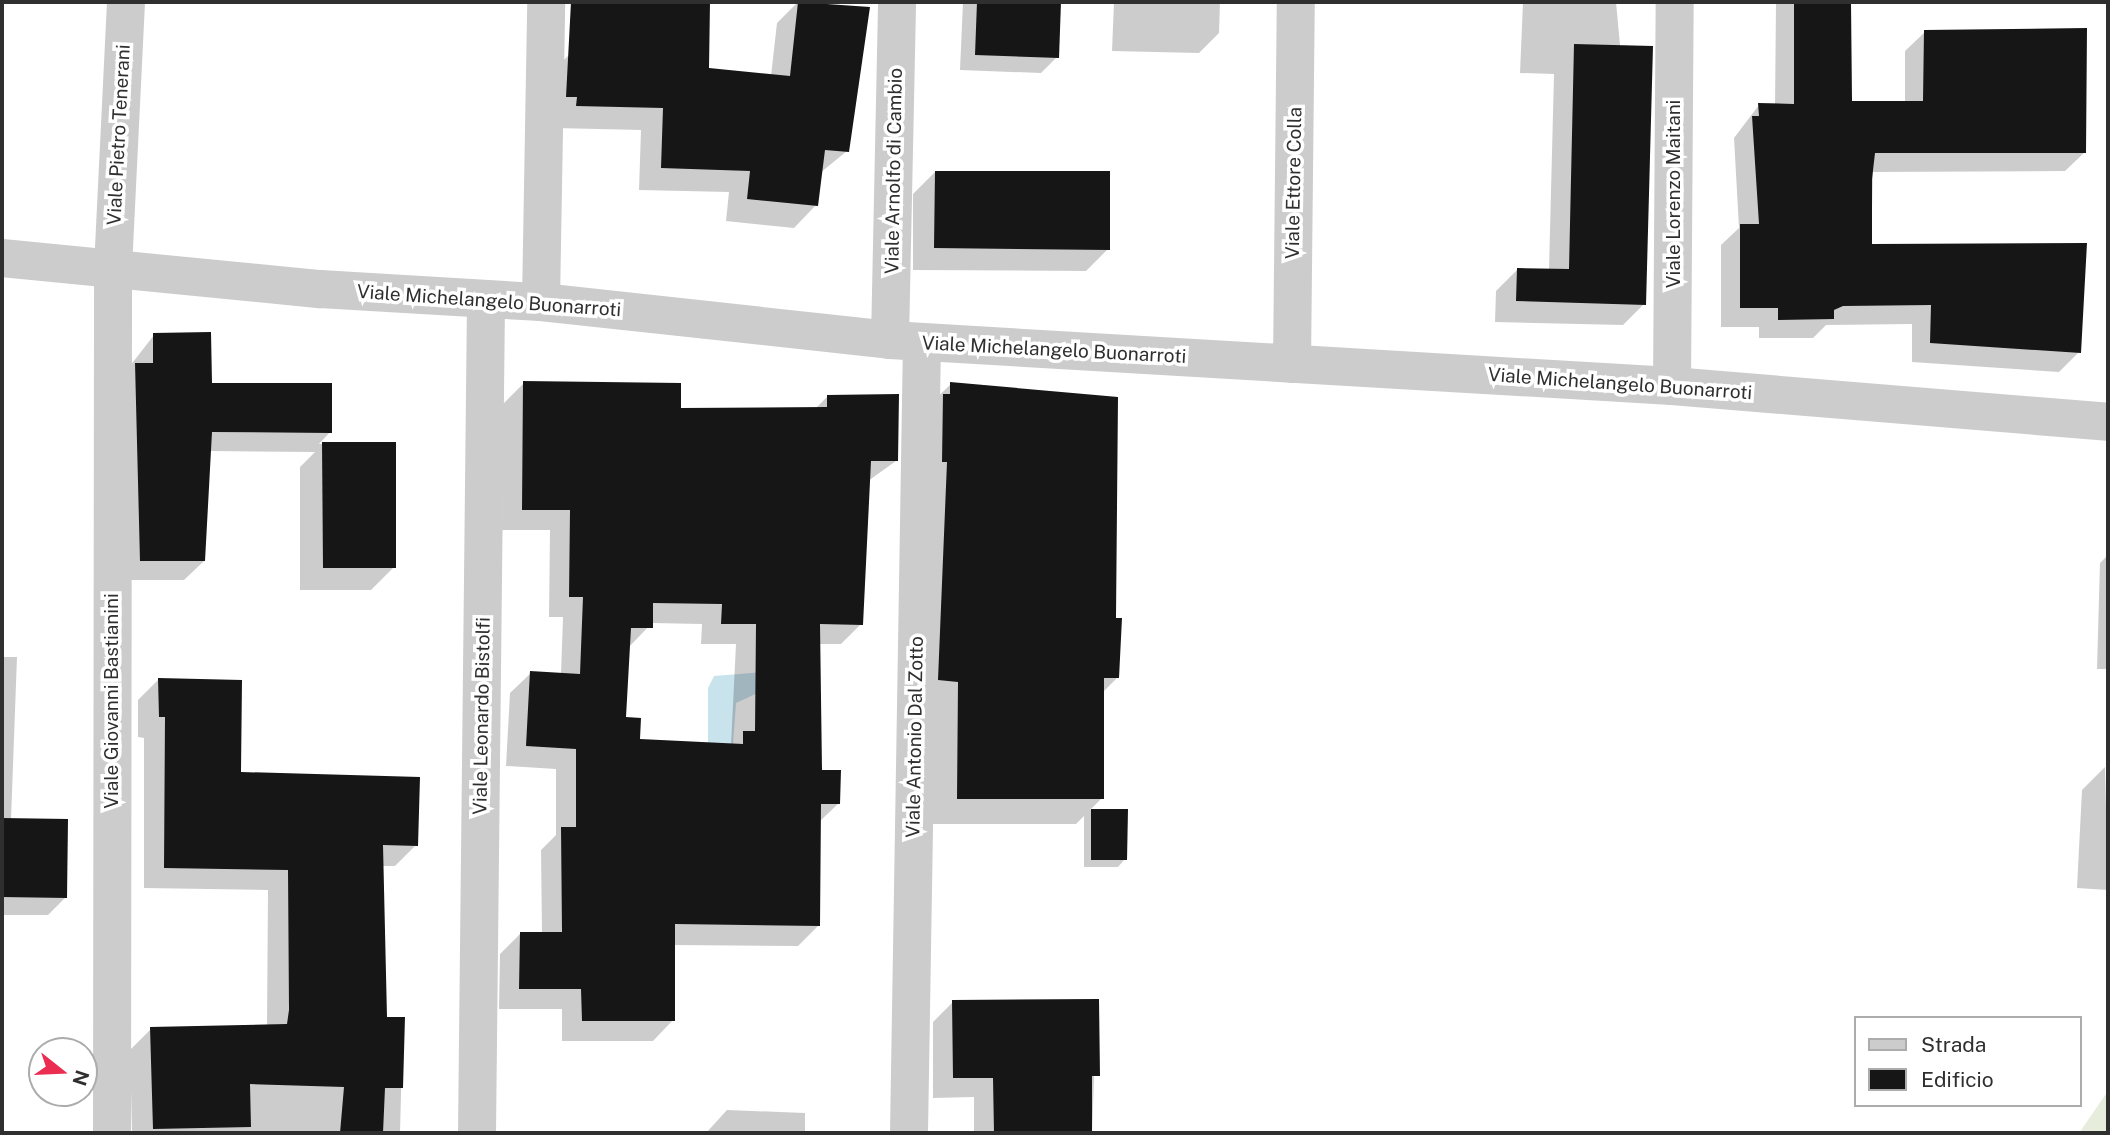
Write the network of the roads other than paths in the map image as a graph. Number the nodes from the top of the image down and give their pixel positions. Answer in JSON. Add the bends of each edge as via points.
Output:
{"nodes":[{"id":1,"x":126,"y":2,"type":"edge"},
{"id":2,"x":546,"y":2,"type":"edge"},
{"id":3,"x":897,"y":2,"type":"edge"},
{"id":4,"x":1296,"y":2,"type":"edge"},
{"id":5,"x":1675,"y":2,"type":"edge"},
{"id":6,"x":2,"y":258,"type":"edge"},
{"id":7,"x":113,"y":268,"type":"junction"},
{"id":8,"x":486,"y":299,"type":"junction"},
{"id":9,"x":541,"y":302,"type":"junction"},
{"id":10,"x":906,"y":341,"type":"junction"},
{"id":11,"x":1292,"y":364,"type":"junction"},
{"id":12,"x":1672,"y":386,"type":"junction"},
{"id":13,"x":2108,"y":422,"type":"edge"},
{"id":14,"x":112,"y":1133,"type":"edge"},
{"id":15,"x":477,"y":1133,"type":"edge"},
{"id":16,"x":909,"y":1133,"type":"edge"}],
"edges":[{"from":1,"to":7,"type":"street","name":"Viale Pietro Tenerani"},
{"from":2,"to":9,"type":"street"},
{"from":3,"to":10,"type":"street","name":"Viale Arnolfo di Cambio"},
{"from":4,"to":11,"type":"street","name":"Viale Ettore Colla"},
{"from":5,"to":12,"type":"street","name":"Viale Lorenzo Maitani"},
{"from":6,"to":7,"type":"street","name":"Viale Michelangelo Buonarroti"},
{"from":7,"to":8,"type":"street","name":"Viale Michelangelo Buonarroti"},
{"from":7,"to":14,"type":"street","name":"Viale Giovanni Bastianini"},
{"from":8,"to":9,"type":"street","name":"Viale Michelangelo Buonarroti"},
{"from":8,"to":15,"type":"street","name":"Viale Leonardo Bistolfi"},
{"from":9,"to":10,"type":"street","name":"Viale Michelangelo Buonarroti"},
{"from":10,"to":11,"type":"street","name":"Viale Michelangelo Buonarroti"},
{"from":10,"to":16,"type":"street","name":"Viale Antonio Dal Zotto"},
{"from":11,"to":12,"type":"street","name":"Viale Michelangelo Buonarroti"},
{"from":12,"to":13,"type":"street","name":"Viale Michelangelo Buonarroti"}]}
